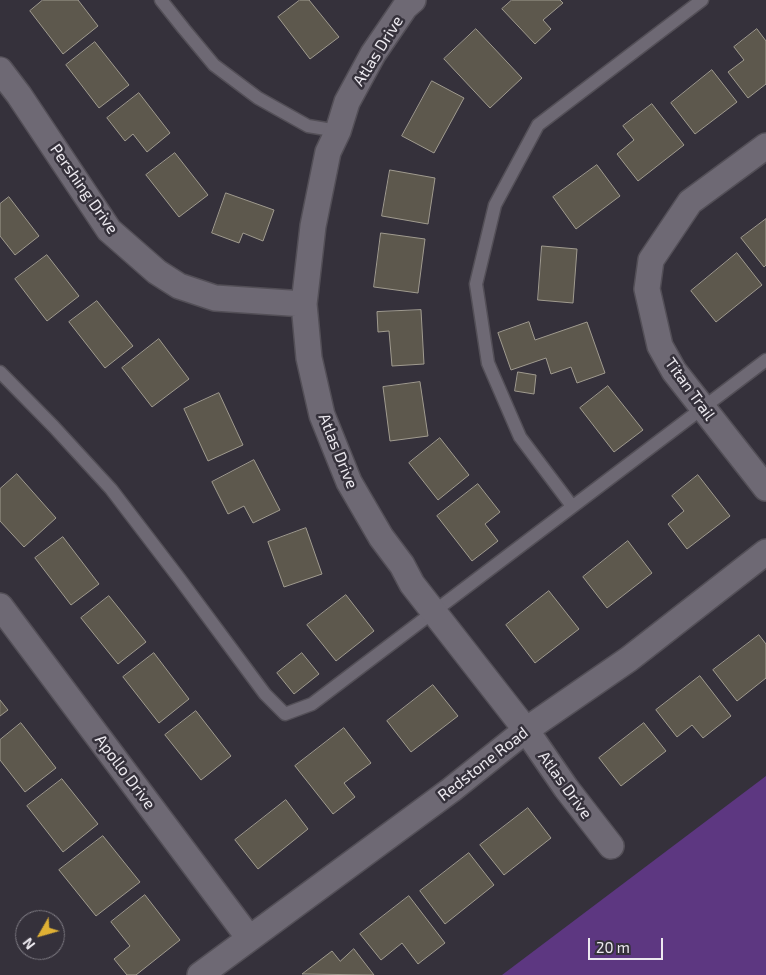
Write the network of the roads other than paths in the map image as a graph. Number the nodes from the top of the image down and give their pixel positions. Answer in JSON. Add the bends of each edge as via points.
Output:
{"nodes":[{"id":1,"x":161,"y":0,"type":"edge"},
{"id":2,"x":702,"y":0,"type":"edge"},
{"id":3,"x":405,"y":2,"type":"edge"},
{"id":4,"x":0,"y":70,"type":"edge"},
{"id":5,"x":338,"y":131,"type":"junction"},
{"id":6,"x":766,"y":146,"type":"edge"},
{"id":7,"x":304,"y":304,"type":"junction"},
{"id":8,"x":766,"y":360,"type":"edge"},
{"id":9,"x":0,"y":372,"type":"edge"},
{"id":10,"x":703,"y":408,"type":"junction"},
{"id":11,"x":766,"y":488,"type":"edge"},
{"id":12,"x":572,"y":506,"type":"junction"},
{"id":13,"x":766,"y":552,"type":"edge"},
{"id":14,"x":0,"y":606,"type":"edge"},
{"id":15,"x":433,"y":611,"type":"junction"},
{"id":16,"x":526,"y":730,"type":"junction"},
{"id":17,"x":611,"y":846,"type":"dead end"},
{"id":18,"x":249,"y":938,"type":"junction"},
{"id":19,"x":200,"y":975,"type":"edge"}],
"edges":[{"from":1,"to":5,"type":"lane","via":[[214,65],[258,98],[308,126]]},
{"from":2,"to":12,"type":"lane","via":[[538,125],[495,205],[476,284],[488,363],[520,437]]},
{"from":3,"to":5,"type":"street","name":"Atlas Drive","via":[[347,102]]},
{"from":4,"to":7,"type":"street","name":"Pershing Drive","via":[[109,230],[157,272],[179,286],[215,298]]},
{"from":5,"to":7,"type":"street","name":"Atlas Drive","via":[[328,152],[313,226]]},
{"from":6,"to":10,"type":"street","name":"Titan Trail","via":[[690,202],[651,260],[648,289],[660,346]]},
{"from":7,"to":15,"type":"street","name":"Atlas Drive","via":[[310,358],[322,415],[349,482],[381,538]]},
{"from":8,"to":10,"type":"lane"},
{"from":9,"to":15,"type":"lane","via":[[111,489],[265,694],[285,714],[312,704]]},
{"from":10,"to":11,"type":"street","name":"Titan Trail"},
{"from":10,"to":12,"type":"lane"},
{"from":12,"to":15,"type":"lane"},
{"from":13,"to":16,"type":"street","name":"Redstone Road","via":[[629,659]]},
{"from":14,"to":18,"type":"street","name":"Apollo Drive"},
{"from":15,"to":16,"type":"street","name":"Atlas Drive"},
{"from":16,"to":17,"type":"street","name":"Atlas Drive"},
{"from":16,"to":18,"type":"street","name":"Redstone Road","via":[[451,790]]},
{"from":18,"to":19,"type":"street","name":"Redstone Road"}]}
